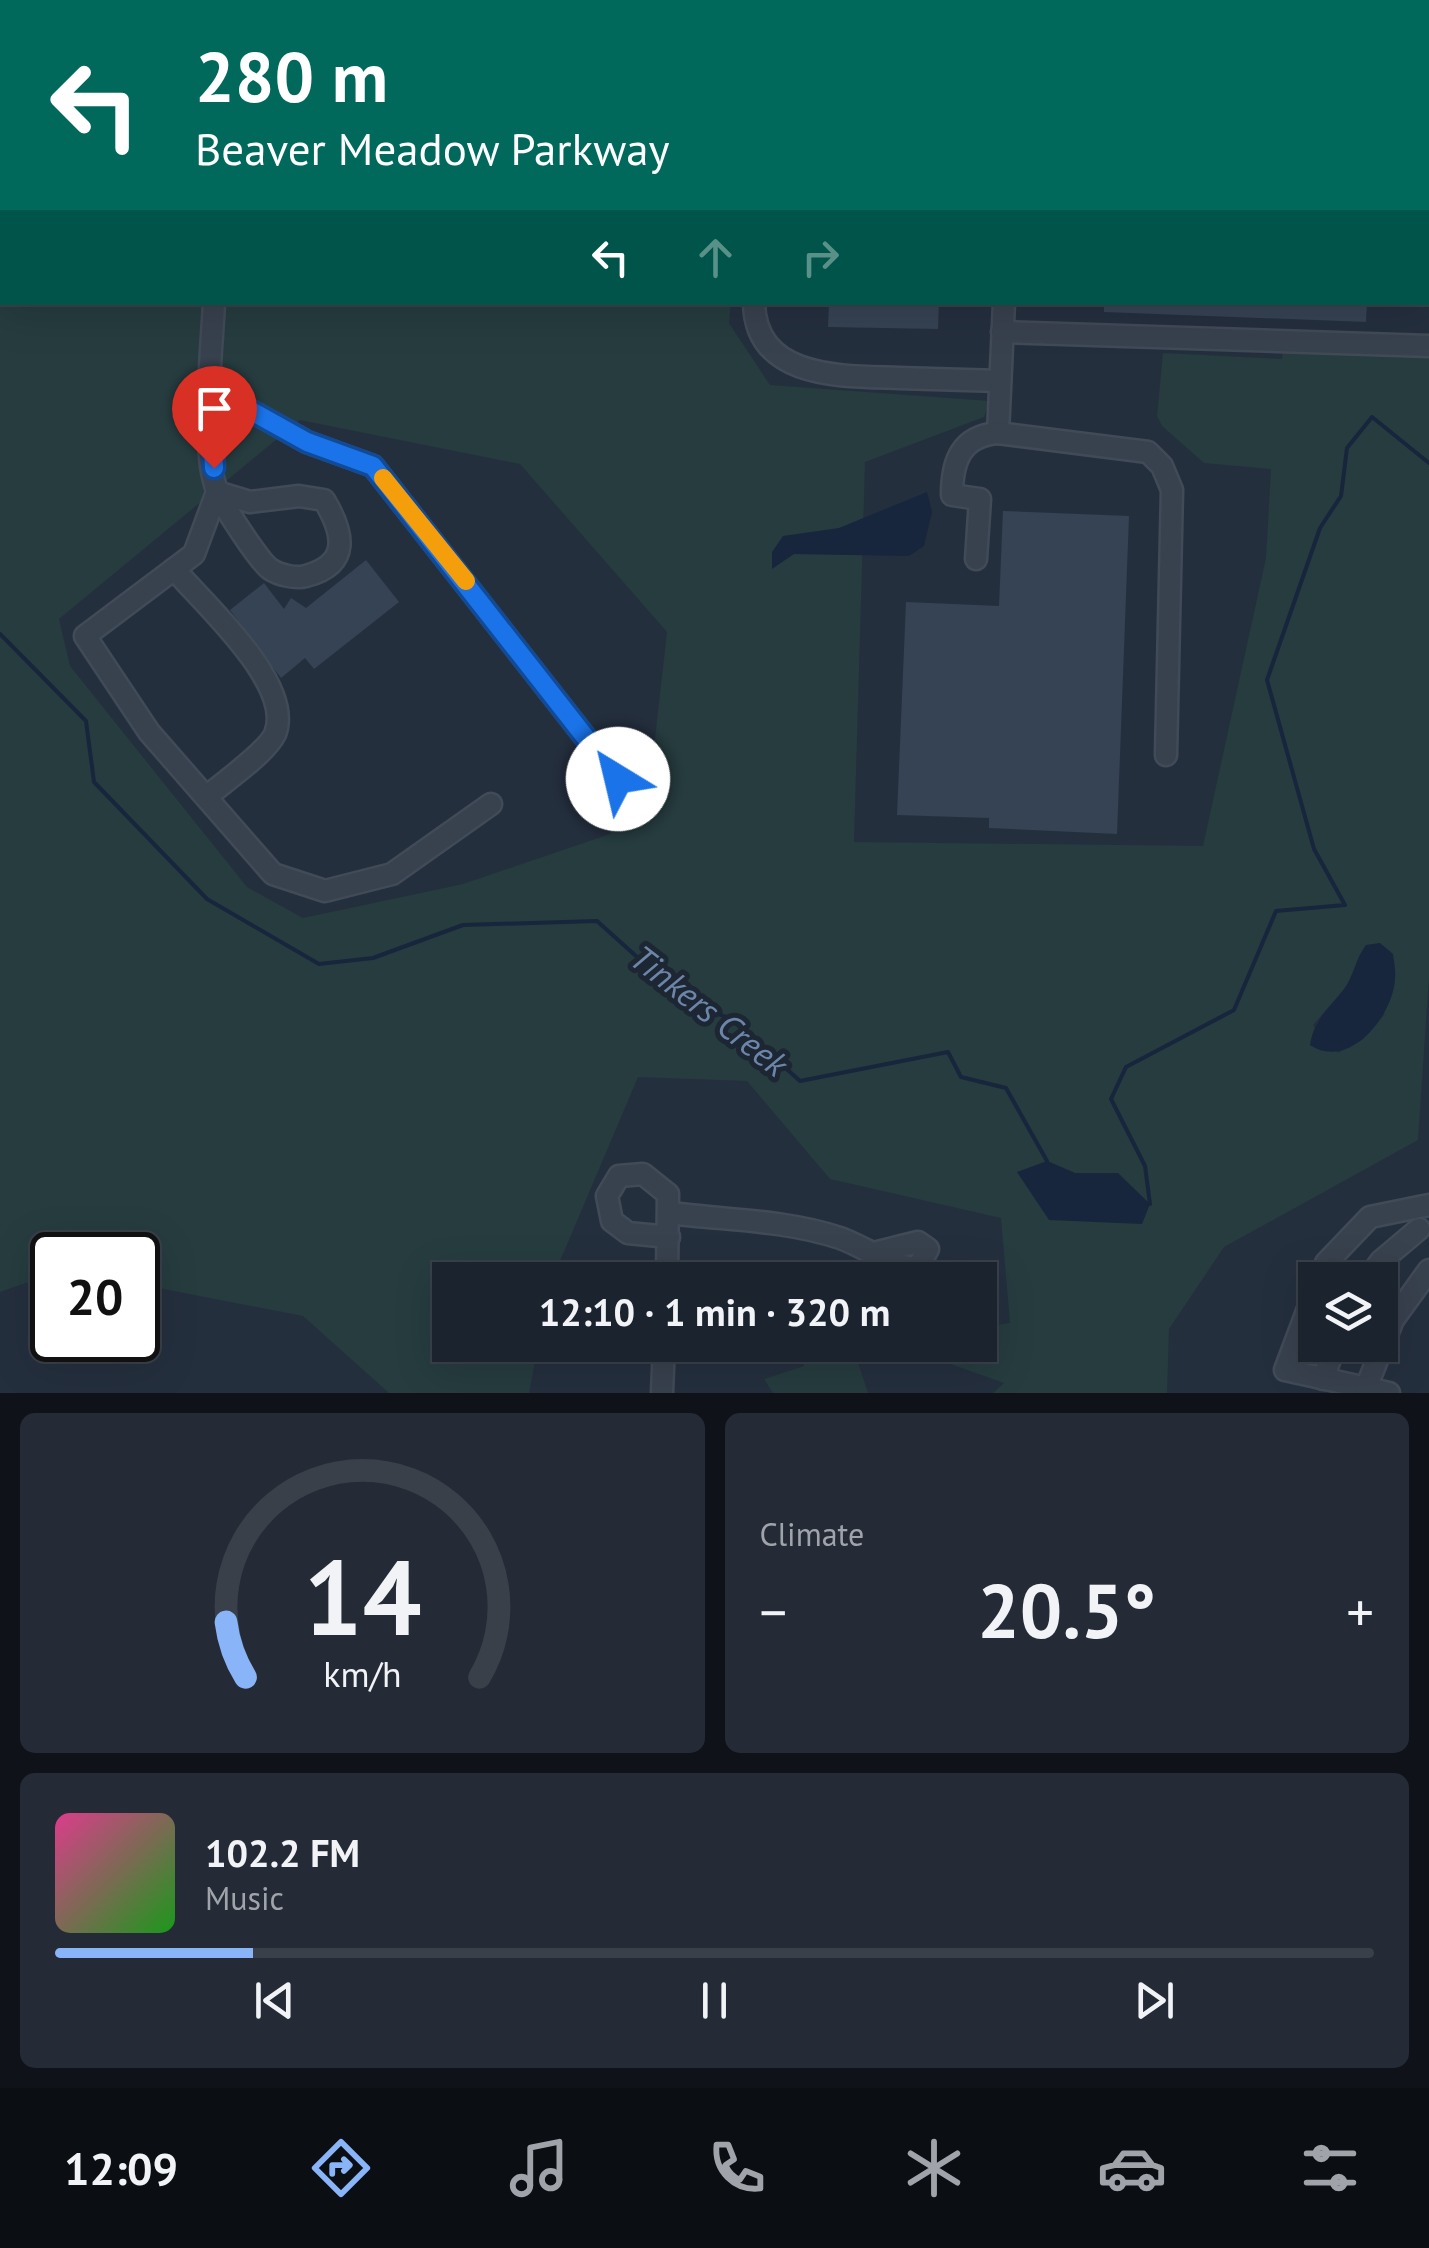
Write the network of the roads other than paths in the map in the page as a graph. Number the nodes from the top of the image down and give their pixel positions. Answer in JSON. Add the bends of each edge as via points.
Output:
{"nodes":[{"id":1,"x":214,"y":305,"type":"edge"},
{"id":2,"x":754,"y":305,"type":"edge"},
{"id":3,"x":1004,"y":305,"type":"edge"},
{"id":4,"x":1002,"y":332,"type":"junction"},
{"id":5,"x":1429,"y":346,"type":"edge"},
{"id":6,"x":1000,"y":381,"type":"junction"},
{"id":7,"x":210,"y":388,"type":"junction"},
{"id":8,"x":998,"y":433,"type":"junction"},
{"id":9,"x":217,"y":492,"type":"junction"},
{"id":10,"x":976,"y":559,"type":"dead end"},
{"id":11,"x":174,"y":569,"type":"junction"},
{"id":12,"x":1166,"y":755,"type":"dead end"},
{"id":13,"x":618,"y":779,"type":"dead end"},
{"id":14,"x":206,"y":797,"type":"junction"},
{"id":15,"x":490,"y":804,"type":"dead end"},
{"id":16,"x":1429,"y":1205,"type":"edge"},
{"id":17,"x":1405,"y":1211,"type":"junction"},
{"id":18,"x":670,"y":1213,"type":"junction"},
{"id":19,"x":1424,"y":1236,"type":"edge"},
{"id":20,"x":669,"y":1237,"type":"junction"},
{"id":21,"x":878,"y":1252,"type":"dead end"},
{"id":22,"x":668,"y":1262,"type":"edge"},
{"id":23,"x":1326,"y":1262,"type":"edge"},
{"id":24,"x":1381,"y":1262,"type":"edge"},
{"id":25,"x":1429,"y":1270,"type":"edge"},
{"id":26,"x":1298,"y":1335,"type":"edge"},
{"id":27,"x":663,"y":1362,"type":"edge"},
{"id":28,"x":1329,"y":1362,"type":"edge"},
{"id":29,"x":1323,"y":1379,"type":"junction"},
{"id":30,"x":1366,"y":1388,"type":"junction"},
{"id":31,"x":662,"y":1393,"type":"edge"},
{"id":32,"x":1389,"y":1393,"type":"edge"}],
"edges":[{"from":1,"to":7,"type":"street"},
{"from":2,"to":6,"type":"street","via":[[754,323],[788,364],[819,375]]},
{"from":3,"to":4,"type":"street"},
{"from":4,"to":5,"type":"street"},
{"from":4,"to":6,"type":"street"},
{"from":6,"to":8,"type":"street"},
{"from":7,"to":9,"type":"street"},
{"from":7,"to":13,"type":"street","via":[[307,442],[373,466]]},
{"from":8,"to":10,"type":"street","via":[[978,434],[952,471],[952,495],[980,499]]},
{"from":8,"to":12,"type":"street","via":[[1148,452],[1162,466],[1172,490]]},
{"from":9,"to":9,"type":"street","via":[[269,569],[298,578],[326,570],[339,554],[339,524],[324,500],[250,502]]},
{"from":9,"to":11,"type":"street","via":[[194,554]]},
{"from":11,"to":14,"type":"street","via":[[257,665],[275,692],[279,718],[274,739]]},
{"from":11,"to":14,"type":"street","via":[[85,636],[149,732]]},
{"from":14,"to":15,"type":"street","via":[[273,874],[324,891],[392,874]]},
{"from":16,"to":17,"type":"street"},
{"from":17,"to":19,"type":"street"},
{"from":17,"to":23,"type":"street","via":[[1370,1217]]},
{"from":18,"to":20,"type":"street"},
{"from":18,"to":20,"type":"street","via":[[668,1194],[642,1174],[620,1176],[607,1196],[606,1209],[619,1228]]},
{"from":18,"to":21,"type":"street","via":[[824,1232]]},
{"from":19,"to":24,"type":"street"},
{"from":20,"to":22,"type":"street"},
{"from":25,"to":30,"type":"street","via":[[1392,1320]]},
{"from":26,"to":29,"type":"street","via":[[1285,1370]]},
{"from":27,"to":31,"type":"street"},
{"from":28,"to":29,"type":"street"},
{"from":29,"to":30,"type":"street"},
{"from":30,"to":32,"type":"street"}]}
